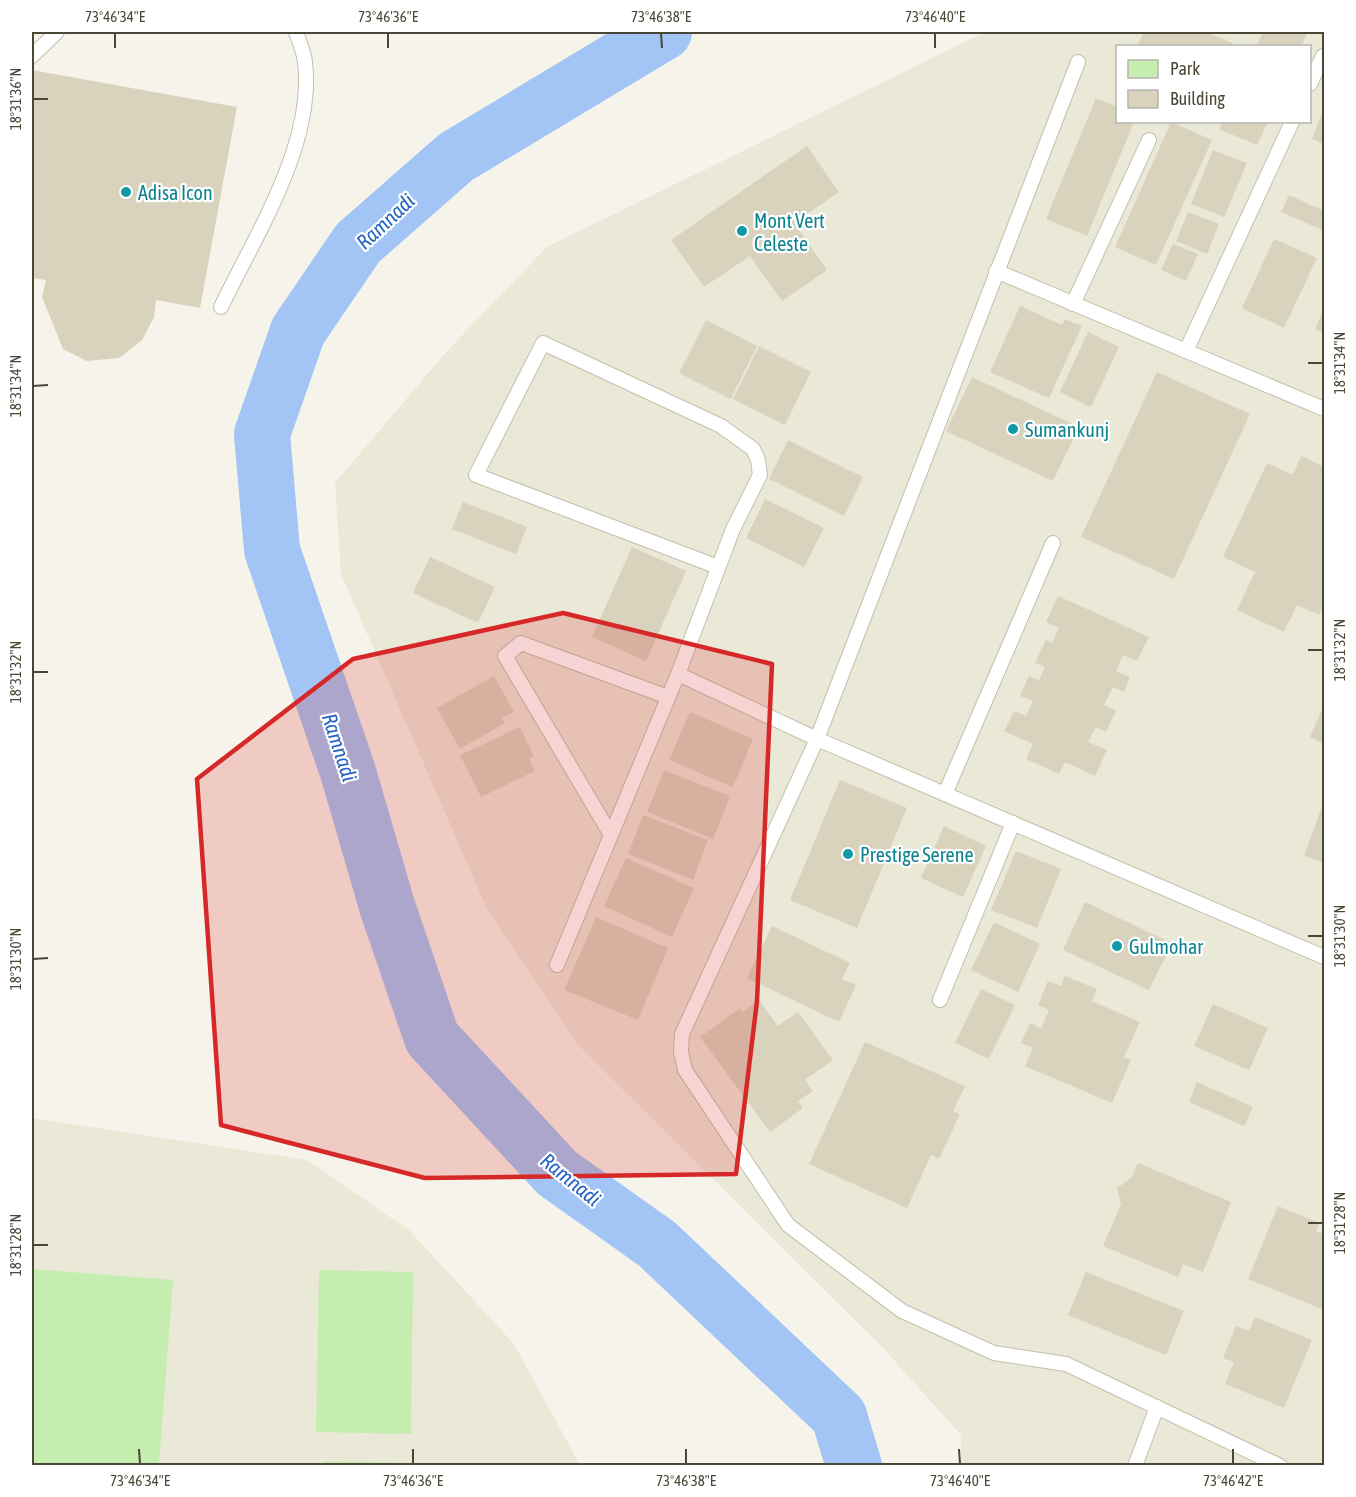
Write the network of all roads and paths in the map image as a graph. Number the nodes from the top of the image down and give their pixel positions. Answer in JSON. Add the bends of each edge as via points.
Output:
{"nodes":[{"id":1,"x":57,"y":32,"type":"edge"},
{"id":2,"x":296,"y":32,"type":"edge"},
{"id":3,"x":32,"y":56,"type":"edge"},
{"id":4,"x":1323,"y":56,"type":"dead end"},
{"id":5,"x":1078,"y":62,"type":"dead end"},
{"id":6,"x":1311,"y":82,"type":"edge"},
{"id":7,"x":1292,"y":123,"type":"edge"},
{"id":8,"x":1149,"y":140,"type":"dead end"},
{"id":9,"x":996,"y":271,"type":"junction"},
{"id":10,"x":1073,"y":304,"type":"junction"},
{"id":11,"x":221,"y":307,"type":"dead end"},
{"id":12,"x":1186,"y":351,"type":"junction"},
{"id":13,"x":1324,"y":409,"type":"edge"},
{"id":14,"x":1053,"y":543,"type":"dead end"},
{"id":15,"x":718,"y":567,"type":"junction"},
{"id":16,"x":678,"y":674,"type":"junction"},
{"id":17,"x":668,"y":697,"type":"junction"},
{"id":18,"x":817,"y":739,"type":"junction"},
{"id":19,"x":945,"y":794,"type":"junction"},
{"id":20,"x":1013,"y":823,"type":"junction"},
{"id":21,"x":611,"y":835,"type":"junction"},
{"id":22,"x":1324,"y":957,"type":"edge"},
{"id":23,"x":558,"y":965,"type":"dead end"},
{"id":24,"x":940,"y":1000,"type":"dead end"},
{"id":25,"x":1157,"y":1407,"type":"junction"},
{"id":26,"x":1135,"y":1466,"type":"edge"},
{"id":27,"x":1280,"y":1466,"type":"edge"}],
"edges":[{"from":1,"to":3,"type":"lane"},
{"from":2,"to":11,"type":"lane","via":[[305,61],[306,91],[300,132],[277,192]]},
{"from":4,"to":6,"type":"lane"},
{"from":5,"to":9,"type":"lane"},
{"from":7,"to":12,"type":"lane"},
{"from":8,"to":10,"type":"lane"},
{"from":9,"to":10,"type":"lane"},
{"from":9,"to":18,"type":"lane"},
{"from":10,"to":12,"type":"lane"},
{"from":12,"to":13,"type":"lane"},
{"from":14,"to":19,"type":"lane"},
{"from":15,"to":15,"type":"lane","via":[[476,475],[543,343],[721,426],[753,449],[760,475]]},
{"from":15,"to":16,"type":"lane"},
{"from":16,"to":17,"type":"lane"},
{"from":16,"to":18,"type":"lane"},
{"from":17,"to":21,"type":"lane"},
{"from":17,"to":21,"type":"lane","via":[[521,643],[505,656]]},
{"from":18,"to":19,"type":"lane"},
{"from":18,"to":25,"type":"lane","via":[[682,1034],[685,1070],[788,1225],[902,1311],[994,1353],[1066,1364]]},
{"from":19,"to":20,"type":"lane"},
{"from":20,"to":22,"type":"lane"},
{"from":20,"to":24,"type":"lane"},
{"from":21,"to":23,"type":"lane"},
{"from":25,"to":26,"type":"lane"},
{"from":25,"to":27,"type":"lane"}]}
